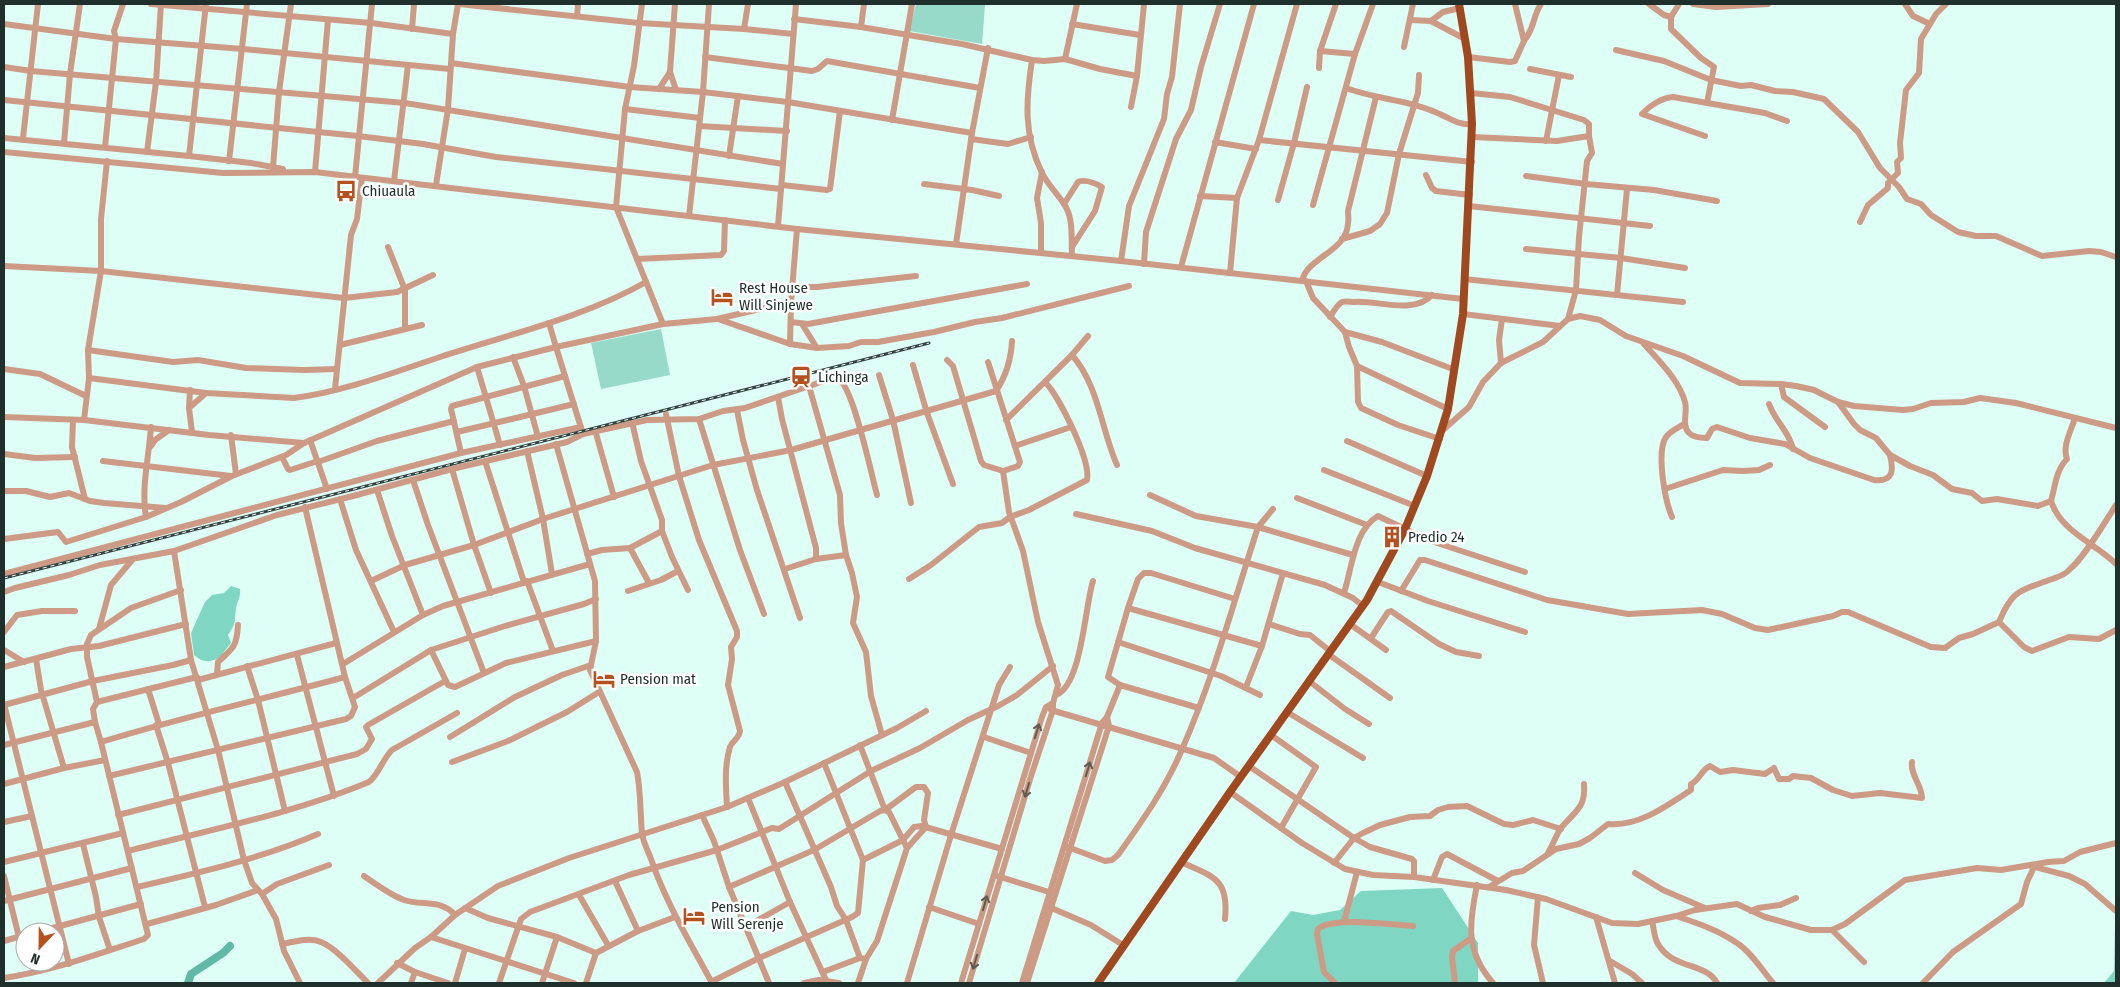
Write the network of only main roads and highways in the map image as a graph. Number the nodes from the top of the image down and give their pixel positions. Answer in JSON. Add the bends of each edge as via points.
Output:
{"nodes":[{"id":1,"x":1459,"y":6,"type":"edge"},
{"id":2,"x":1098,"y":983,"type":"edge"}],
"edges":[{"from":1,"to":2,"type":"main road","via":[[1468,57],[1472,124],[1463,314],[1448,409],[1427,476],[1405,529],[1363,606]]}]}
